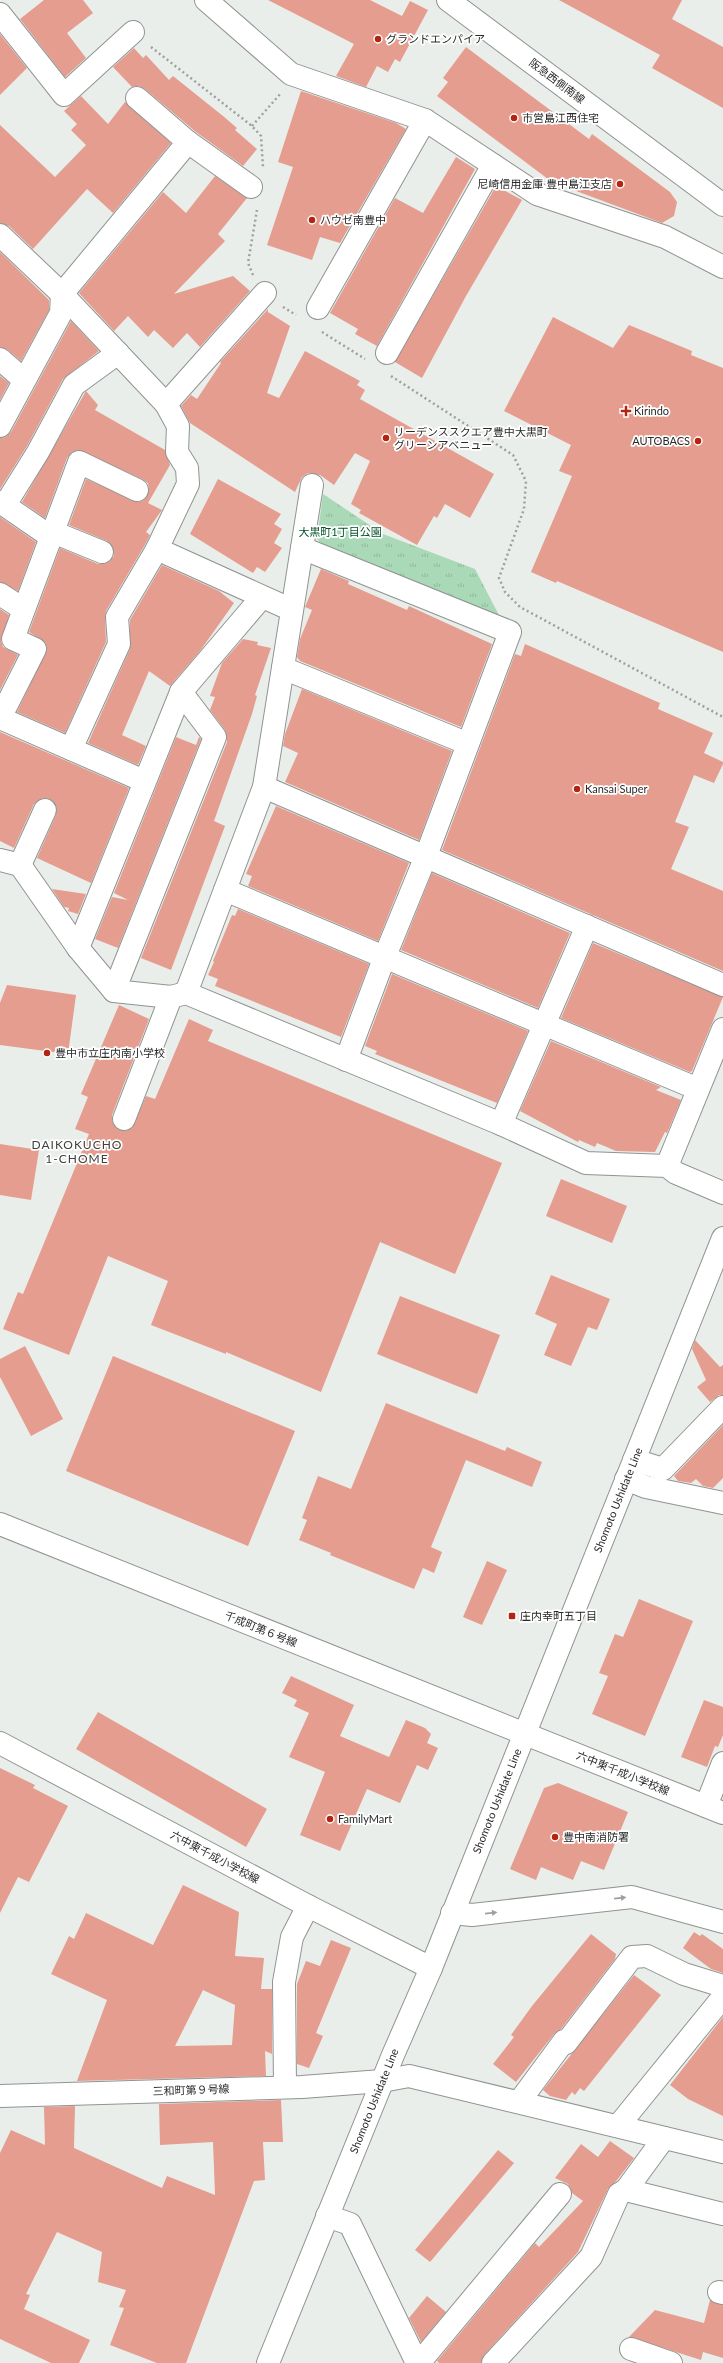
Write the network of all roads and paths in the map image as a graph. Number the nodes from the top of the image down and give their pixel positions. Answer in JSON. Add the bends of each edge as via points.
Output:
{"nodes":[{"id":1,"x":206,"y":0,"type":"edge"},
{"id":2,"x":448,"y":0,"type":"edge"},
{"id":3,"x":0,"y":14,"type":"edge"},
{"id":4,"x":133,"y":32,"type":"joint"},
{"id":5,"x":291,"y":74,"type":"junction"},
{"id":6,"x":137,"y":98,"type":"dead end"},
{"id":7,"x":425,"y":120,"type":"junction"},
{"id":8,"x":252,"y":126,"type":"junction"},
{"id":9,"x":188,"y":142,"type":"junction"},
{"id":10,"x":493,"y":165,"type":"junction"},
{"id":11,"x":257,"y":188,"type":"junction"},
{"id":12,"x":723,"y":205,"type":"edge"},
{"id":13,"x":0,"y":235,"type":"edge"},
{"id":14,"x":723,"y":267,"type":"edge"},
{"id":15,"x":265,"y":293,"type":"junction"},
{"id":16,"x":62,"y":294,"type":"junction"},
{"id":17,"x":310,"y":313,"type":"joint"},
{"id":18,"x":320,"y":330,"type":"dead end"},
{"id":19,"x":118,"y":353,"type":"junction"},
{"id":20,"x":0,"y":359,"type":"edge"},
{"id":21,"x":367,"y":360,"type":"dead end"},
{"id":22,"x":387,"y":363,"type":"joint"},
{"id":23,"x":24,"y":380,"type":"junction"},
{"id":24,"x":166,"y":404,"type":"junction"},
{"id":25,"x":0,"y":426,"type":"edge"},
{"id":26,"x":312,"y":485,"type":"dead end"},
{"id":27,"x":136,"y":490,"type":"dead end"},
{"id":28,"x":2,"y":504,"type":"edge"},
{"id":29,"x":52,"y":535,"type":"junction"},
{"id":30,"x":302,"y":548,"type":"junction"},
{"id":31,"x":157,"y":549,"type":"junction"},
{"id":32,"x":102,"y":552,"type":"dead end"},
{"id":33,"x":0,"y":594,"type":"edge"},
{"id":34,"x":262,"y":597,"type":"junction"},
{"id":35,"x":23,"y":609,"type":"junction"},
{"id":36,"x":292,"y":610,"type":"junction"},
{"id":37,"x":283,"y":668,"type":"junction"},
{"id":38,"x":181,"y":692,"type":"junction"},
{"id":39,"x":723,"y":717,"type":"edge"},
{"id":40,"x":0,"y":718,"type":"edge"},
{"id":41,"x":466,"y":743,"type":"junction"},
{"id":42,"x":71,"y":749,"type":"junction"},
{"id":43,"x":144,"y":780,"type":"junction"},
{"id":44,"x":264,"y":787,"type":"junction"},
{"id":45,"x":45,"y":810,"type":"dead end"},
{"id":46,"x":426,"y":856,"type":"junction"},
{"id":47,"x":10,"y":862,"type":"edge"},
{"id":48,"x":225,"y":890,"type":"junction"},
{"id":49,"x":587,"y":926,"type":"junction"},
{"id":50,"x":78,"y":948,"type":"junction"},
{"id":51,"x":385,"y":956,"type":"junction"},
{"id":52,"x":723,"y":986,"type":"edge"},
{"id":53,"x":114,"y":992,"type":"junction"},
{"id":54,"x":179,"y":995,"type":"junction"},
{"id":55,"x":546,"y":1025,"type":"junction"},
{"id":56,"x":723,"y":1029,"type":"edge"},
{"id":57,"x":346,"y":1060,"type":"junction"},
{"id":58,"x":698,"y":1089,"type":"junction"},
{"id":59,"x":124,"y":1120,"type":"dead end"},
{"id":60,"x":501,"y":1124,"type":"junction"},
{"id":61,"x":667,"y":1166,"type":"junction"},
{"id":62,"x":723,"y":1193,"type":"edge"},
{"id":63,"x":723,"y":1238,"type":"edge"},
{"id":64,"x":723,"y":1407,"type":"edge"},
{"id":65,"x":630,"y":1470,"type":"junction"},
{"id":66,"x":723,"y":1503,"type":"edge"},
{"id":67,"x":0,"y":1524,"type":"edge"},
{"id":68,"x":523,"y":1733,"type":"junction"},
{"id":69,"x":0,"y":1743,"type":"edge"},
{"id":70,"x":723,"y":1764,"type":"edge"},
{"id":71,"x":714,"y":1809,"type":"edge"},
{"id":72,"x":308,"y":1906,"type":"junction"},
{"id":73,"x":452,"y":1913,"type":"junction"},
{"id":74,"x":723,"y":1922,"type":"edge"},
{"id":75,"x":431,"y":1968,"type":"junction"},
{"id":76,"x":723,"y":1986,"type":"edge"},
{"id":77,"x":723,"y":1997,"type":"edge"},
{"id":78,"x":382,"y":2081,"type":"junction"},
{"id":79,"x":284,"y":2087,"type":"junction"},
{"id":80,"x":0,"y":2096,"type":"edge"},
{"id":81,"x":519,"y":2102,"type":"junction"},
{"id":82,"x":618,"y":2126,"type":"junction"},
{"id":83,"x":664,"y":2138,"type":"junction"},
{"id":84,"x":722,"y":2149,"type":"edge"},
{"id":85,"x":626,"y":2190,"type":"junction"},
{"id":86,"x":560,"y":2194,"type":"dead end"},
{"id":87,"x":723,"y":2214,"type":"edge"},
{"id":88,"x":327,"y":2216,"type":"junction"},
{"id":89,"x":631,"y":2349,"type":"dead end"},
{"id":90,"x":503,"y":2360,"type":"edge"},
{"id":91,"x":268,"y":2363,"type":"edge"},
{"id":92,"x":418,"y":2363,"type":"edge"},
{"id":93,"x":671,"y":2363,"type":"edge"}],
"edges":[{"from":1,"to":5,"type":"street"},
{"from":2,"to":12,"type":"street","name":"阪急西側南線"},
{"from":3,"to":4,"type":"street","via":[[64,95]]},
{"from":4,"to":8,"type":"path"},
{"from":5,"to":7,"type":"street"},
{"from":5,"to":8,"type":"path","via":[[286,87]]},
{"from":6,"to":9,"type":"street"},
{"from":7,"to":10,"type":"street"},
{"from":7,"to":17,"type":"street"},
{"from":8,"to":11,"type":"path","via":[[261,136]]},
{"from":9,"to":11,"type":"street"},
{"from":9,"to":16,"type":"street"},
{"from":10,"to":14,"type":"street","via":[[537,194],[665,236]]},
{"from":10,"to":22,"type":"street"},
{"from":11,"to":15,"type":"path","via":[[248,263],[260,289]]},
{"from":13,"to":16,"type":"street"},
{"from":15,"to":17,"type":"path"},
{"from":15,"to":24,"type":"street"},
{"from":16,"to":19,"type":"street"},
{"from":16,"to":23,"type":"street","via":[[61,313]]},
{"from":18,"to":21,"type":"path"},
{"from":19,"to":24,"type":"street"},
{"from":19,"to":28,"type":"street","via":[[74,385],[38,452]]},
{"from":20,"to":23,"type":"street"},
{"from":22,"to":39,"type":"path","via":[[513,455],[526,481],[524,509],[499,578],[505,592],[520,607]]},
{"from":23,"to":25,"type":"street"},
{"from":24,"to":31,"type":"street","via":[[178,426],[177,452],[187,468],[188,484]]},
{"from":26,"to":30,"type":"street"},
{"from":27,"to":29,"type":"street","via":[[79,462]]},
{"from":28,"to":29,"type":"street"},
{"from":29,"to":32,"type":"street"},
{"from":29,"to":35,"type":"street"},
{"from":30,"to":36,"type":"street"},
{"from":30,"to":41,"type":"street","via":[[510,632]]},
{"from":31,"to":34,"type":"street"},
{"from":31,"to":42,"type":"street","via":[[116,617],[119,644]]},
{"from":33,"to":35,"type":"street"},
{"from":34,"to":36,"type":"street"},
{"from":34,"to":38,"type":"street"},
{"from":35,"to":40,"type":"street","via":[[13,639],[35,649]]},
{"from":36,"to":37,"type":"street"},
{"from":37,"to":41,"type":"street"},
{"from":37,"to":44,"type":"street"},
{"from":38,"to":43,"type":"street"},
{"from":38,"to":53,"type":"street","via":[[215,737]]},
{"from":40,"to":42,"type":"street"},
{"from":41,"to":46,"type":"street"},
{"from":42,"to":43,"type":"street"},
{"from":43,"to":50,"type":"street"},
{"from":44,"to":46,"type":"street"},
{"from":44,"to":48,"type":"street"},
{"from":45,"to":47,"type":"street"},
{"from":46,"to":49,"type":"street"},
{"from":46,"to":51,"type":"street"},
{"from":47,"to":50,"type":"street"},
{"from":48,"to":51,"type":"street"},
{"from":48,"to":54,"type":"street"},
{"from":49,"to":52,"type":"street"},
{"from":49,"to":55,"type":"street"},
{"from":50,"to":53,"type":"street"},
{"from":51,"to":55,"type":"street"},
{"from":51,"to":57,"type":"street"},
{"from":53,"to":54,"type":"street"},
{"from":54,"to":57,"type":"street"},
{"from":54,"to":59,"type":"street"},
{"from":55,"to":58,"type":"street"},
{"from":55,"to":60,"type":"street"},
{"from":56,"to":58,"type":"street"},
{"from":57,"to":60,"type":"street"},
{"from":58,"to":61,"type":"street"},
{"from":60,"to":61,"type":"street","via":[[586,1163]]},
{"from":61,"to":62,"type":"street","via":[[676,1173]]},
{"from":63,"to":65,"type":"street","name":"Shomoto Ushidate Line"},
{"from":64,"to":65,"type":"street","via":[[663,1469]]},
{"from":65,"to":66,"type":"street","via":[[646,1487]]},
{"from":65,"to":68,"type":"street","name":"Shomoto Ushidate Line"},
{"from":67,"to":68,"type":"street","name":"千成町第６号線"},
{"from":68,"to":71,"type":"street","name":"六中東千成小学校線"},
{"from":68,"to":73,"type":"street","name":"Shomoto Ushidate Line"},
{"from":69,"to":72,"type":"street","name":"六中東千成小学校線"},
{"from":70,"to":71,"type":"street"},
{"from":72,"to":75,"type":"street","name":"六中東千成小学校線"},
{"from":72,"to":79,"type":"street","via":[[292,1937],[284,1982]]},
{"from":73,"to":74,"type":"street","one_way":true,"via":[[472,1915],[632,1897]]},
{"from":73,"to":75,"type":"street","name":"Shomoto Ushidate Line"},
{"from":75,"to":78,"type":"street","name":"Shomoto Ushidate Line"},
{"from":76,"to":81,"type":"street","via":[[684,1974],[652,1957],[632,1957],[566,2043],[564,2041]]},
{"from":77,"to":82,"type":"street"},
{"from":78,"to":79,"type":"street","name":"三和町第９号線"},
{"from":78,"to":81,"type":"street","name":"三和町第９号線","via":[[409,2076]]},
{"from":78,"to":88,"type":"street","name":"Shomoto Ushidate Line"},
{"from":79,"to":80,"type":"street","name":"三和町第９号線"},
{"from":81,"to":82,"type":"street","name":"三和町第９号線"},
{"from":82,"to":83,"type":"street","name":"三和町第９号線"},
{"from":83,"to":84,"type":"street","name":"三和町第９号線"},
{"from":83,"to":85,"type":"street"},
{"from":85,"to":87,"type":"street"},
{"from":85,"to":90,"type":"street","via":[[619,2194],[591,2257]]},
{"from":86,"to":92,"type":"street"},
{"from":88,"to":91,"type":"street","name":"Shomoto Ushidate Line"},
{"from":88,"to":92,"type":"street","via":[[350,2224]]},
{"from":89,"to":93,"type":"street"}]}
